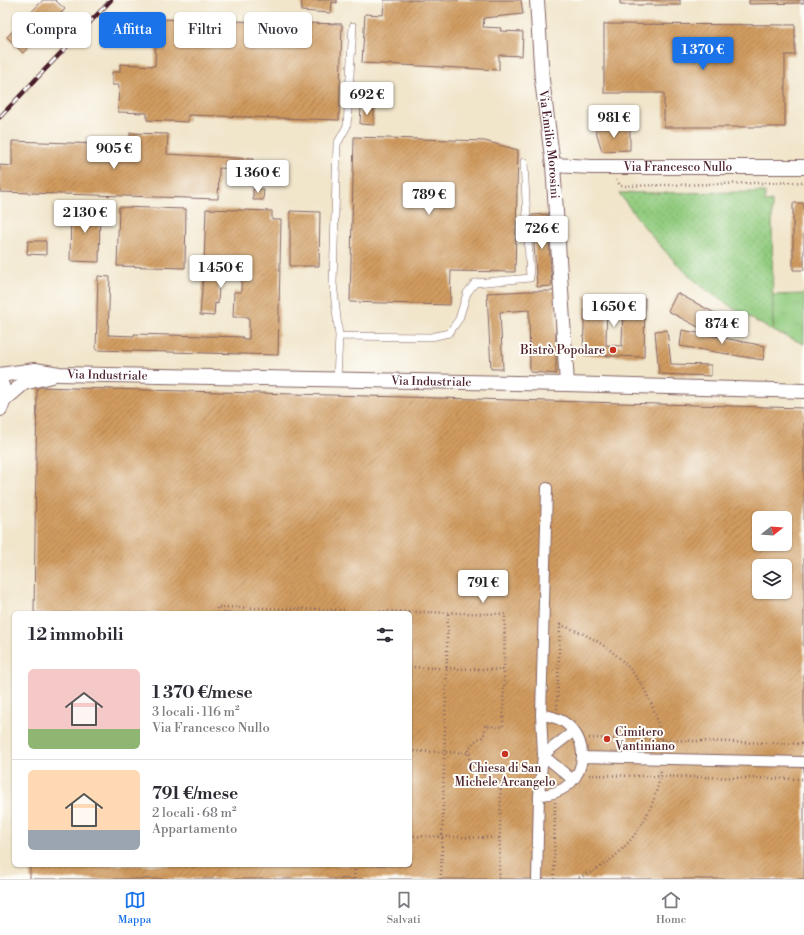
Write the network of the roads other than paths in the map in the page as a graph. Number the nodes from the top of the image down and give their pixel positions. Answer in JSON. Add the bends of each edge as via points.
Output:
{"nodes":[{"id":1,"x":537,"y":0,"type":"edge"},
{"id":2,"x":353,"y":26,"type":"dead end"},
{"id":3,"x":524,"y":162,"type":"dead end"},
{"id":4,"x":553,"y":165,"type":"junction"},
{"id":5,"x":804,"y":167,"type":"edge"},
{"id":6,"x":339,"y":336,"type":"junction"},
{"id":7,"x":59,"y":374,"type":"junction"},
{"id":8,"x":0,"y":375,"type":"edge"},
{"id":9,"x":337,"y":379,"type":"junction"},
{"id":10,"x":0,"y":381,"type":"edge"},
{"id":11,"x":567,"y":384,"type":"junction"},
{"id":12,"x":804,"y":391,"type":"edge"},
{"id":13,"x":2,"y":405,"type":"edge"},
{"id":14,"x":546,"y":488,"type":"dead end"},
{"id":15,"x":541,"y":715,"type":"junction"},
{"id":16,"x":576,"y":734,"type":"junction"},
{"id":17,"x":543,"y":756,"type":"junction"},
{"id":18,"x":582,"y":757,"type":"junction"},
{"id":19,"x":804,"y":762,"type":"edge"},
{"id":20,"x":575,"y":778,"type":"junction"},
{"id":21,"x":539,"y":795,"type":"junction"},
{"id":22,"x":537,"y":879,"type":"edge"}],
"edges":[{"from":1,"to":4,"type":"street","name":"Via Emilio Morosini","via":[[542,80]]},
{"from":2,"to":6,"type":"lane","via":[[347,126],[337,144],[333,283]]},
{"from":3,"to":6,"type":"lane","via":[[530,278],[475,283],[467,293],[459,319],[448,333],[431,336]]},
{"from":4,"to":5,"type":"street","name":"Via Francesco Nullo","via":[[592,168]]},
{"from":4,"to":11,"type":"street","name":"Via Emilio Morosini"},
{"from":6,"to":9,"type":"lane"},
{"from":7,"to":8,"type":"street","name":"Via Industriale","via":[[35,370]]},
{"from":7,"to":9,"type":"street","name":"Via Industriale"},
{"from":7,"to":13,"type":"street","name":"Via Industriale","via":[[24,383]]},
{"from":9,"to":11,"type":"street","name":"Via Industriale"},
{"from":10,"to":13,"type":"street","via":[[4,391]]},
{"from":11,"to":12,"type":"street","name":"Via Industriale"},
{"from":14,"to":15,"type":"street"},
{"from":15,"to":16,"type":"street","via":[[557,718],[570,726]]},
{"from":15,"to":17,"type":"street"},
{"from":16,"to":17,"type":"street"},
{"from":16,"to":18,"type":"street","via":[[581,744]]},
{"from":17,"to":20,"type":"street"},
{"from":17,"to":21,"type":"street"},
{"from":18,"to":19,"type":"street"},
{"from":18,"to":20,"type":"street"},
{"from":20,"to":21,"type":"street","via":[[562,790]]},
{"from":21,"to":22,"type":"street"}]}
